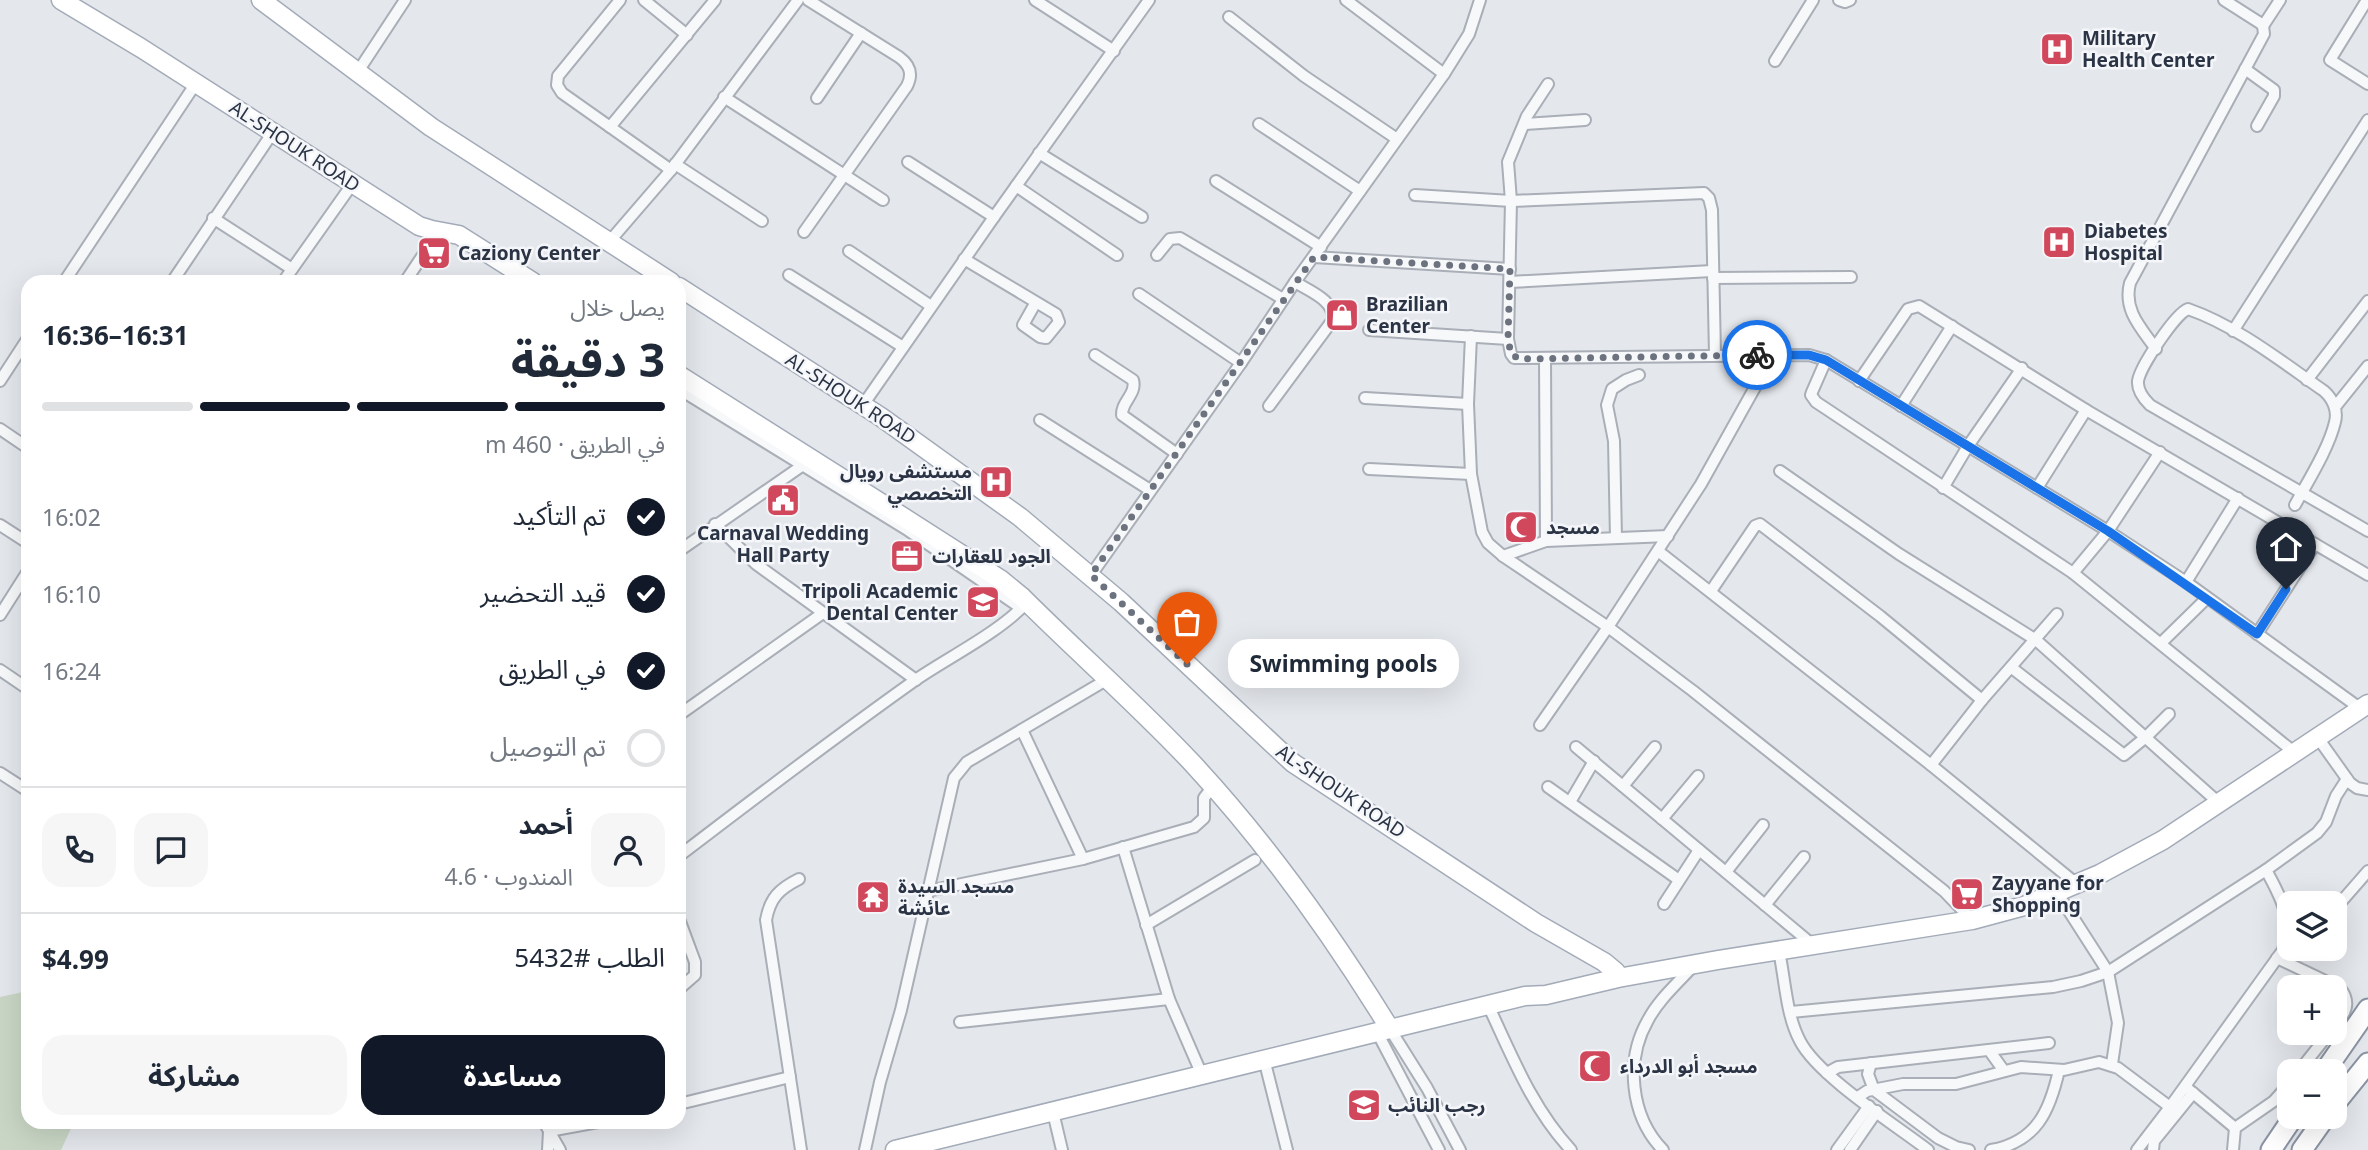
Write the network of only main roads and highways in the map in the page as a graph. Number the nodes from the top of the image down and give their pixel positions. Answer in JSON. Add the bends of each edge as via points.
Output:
{"nodes":[{"id":1,"x":61,"y":0,"type":"edge"},
{"id":2,"x":268,"y":2,"type":"edge"},
{"id":3,"x":522,"y":275,"type":"edge"},
{"id":4,"x":660,"y":275,"type":"edge"},
{"id":5,"x":686,"y":291,"type":"edge"},
{"id":6,"x":686,"y":380,"type":"edge"},
{"id":7,"x":2364,"y":707,"type":"edge"},
{"id":8,"x":1718,"y":960,"type":"junction"},
{"id":9,"x":1617,"y":975,"type":"junction"},
{"id":10,"x":2368,"y":1009,"type":"edge"},
{"id":11,"x":2368,"y":1029,"type":"edge"},
{"id":12,"x":1383,"y":1031,"type":"junction"},
{"id":13,"x":2368,"y":1048,"type":"edge"},
{"id":14,"x":2334,"y":1059,"type":"edge"},
{"id":15,"x":2347,"y":1059,"type":"edge"},
{"id":16,"x":2368,"y":1063,"type":"edge"},
{"id":17,"x":2349,"y":1086,"type":"junction"},
{"id":18,"x":2347,"y":1089,"type":"edge"},
{"id":19,"x":2285,"y":1129,"type":"edge"},
{"id":20,"x":2317,"y":1129,"type":"edge"},
{"id":21,"x":905,"y":1149,"type":"edge"},
{"id":22,"x":2271,"y":1150,"type":"edge"},
{"id":23,"x":2302,"y":1150,"type":"edge"}],
"edges":[{"from":1,"to":3,"type":"main road","name":"AL-SHOUK ROAD","via":[[419,226],[458,235]]},
{"from":2,"to":4,"type":"main road","via":[[431,127]]},
{"from":5,"to":9,"type":"main road","name":"AL-SHOUK ROAD","via":[[863,405],[1020,517],[1091,575],[1305,771],[1364,798],[1520,912],[1604,962]]},
{"from":6,"to":12,"type":"main road","via":[[807,462],[1000,579],[1108,679],[1213,786],[1304,897]]},
{"from":7,"to":8,"type":"main road","via":[[2121,863],[2058,894],[1972,920]]},
{"from":8,"to":9,"type":"main road"},
{"from":8,"to":9,"type":"main road","via":[[1689,959]]},
{"from":9,"to":12,"type":"main road"},
{"from":10,"to":14,"type":"highway"},
{"from":11,"to":15,"type":"highway"},
{"from":12,"to":21,"type":"main road"},
{"from":13,"to":17,"type":"highway","via":[[2353,1070]]},
{"from":16,"to":17,"type":"highway"},
{"from":17,"to":18,"type":"highway"},
{"from":19,"to":22,"type":"highway"},
{"from":20,"to":23,"type":"highway"}]}
